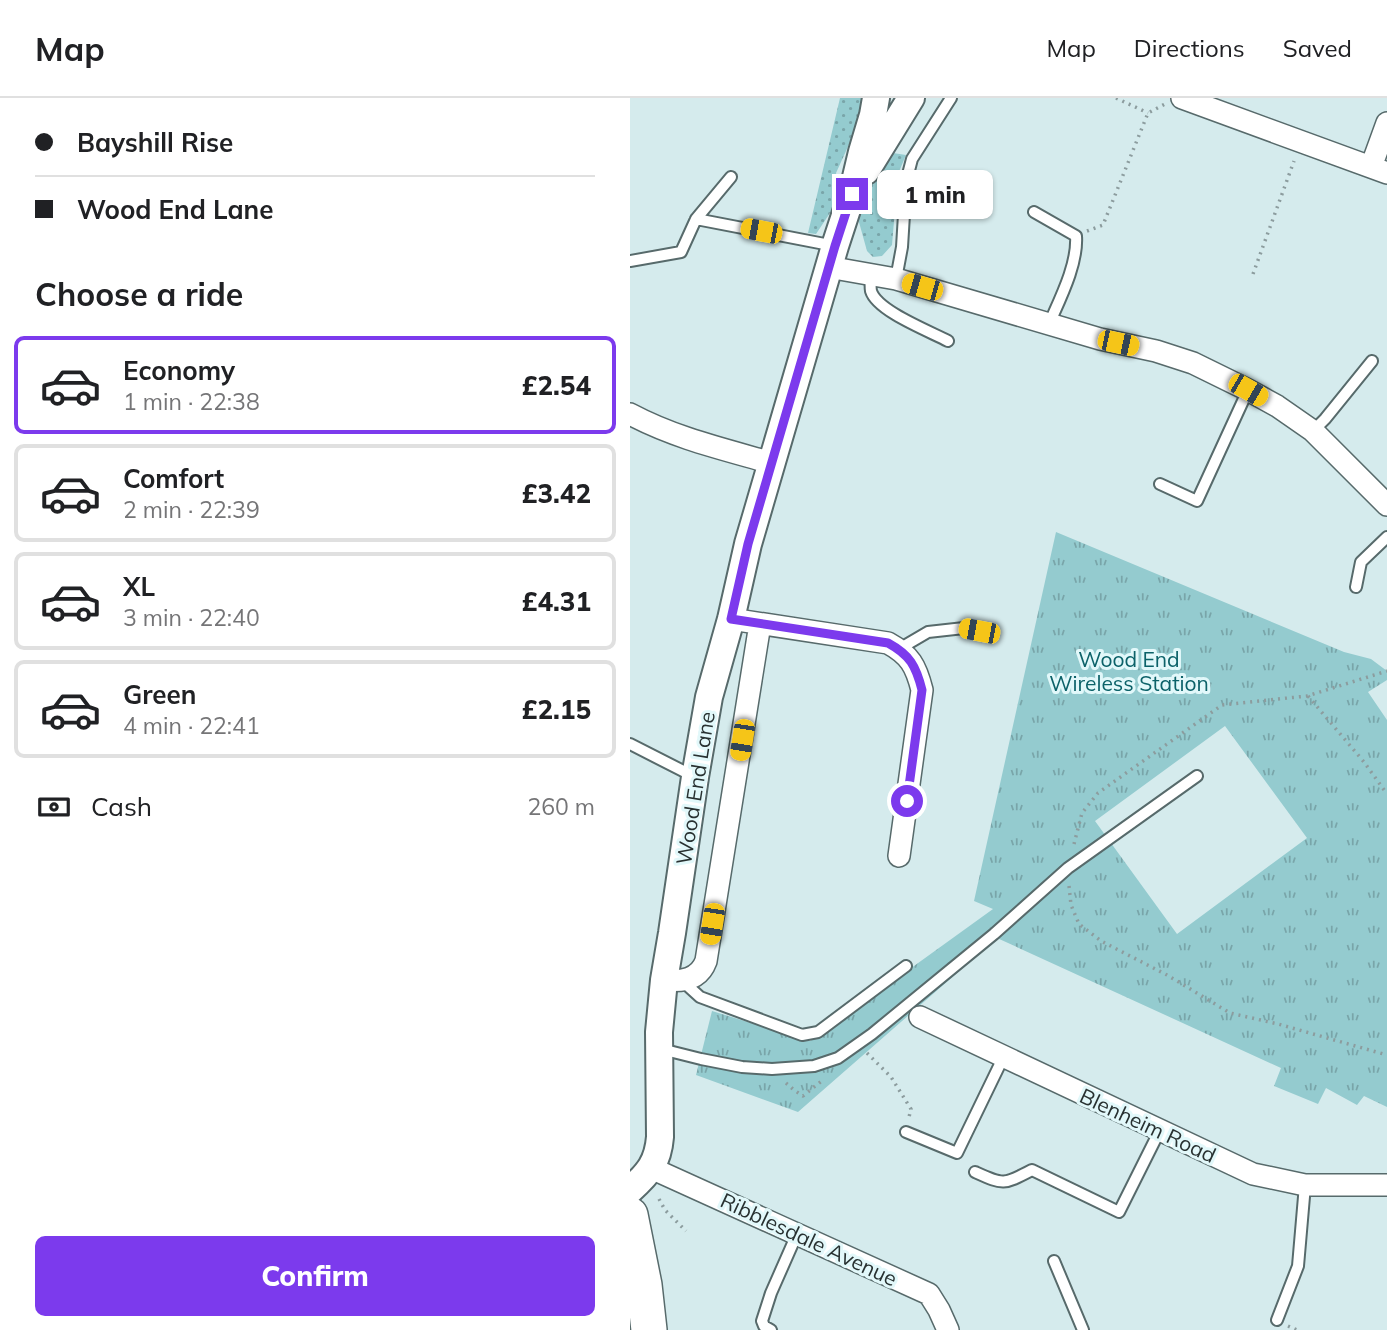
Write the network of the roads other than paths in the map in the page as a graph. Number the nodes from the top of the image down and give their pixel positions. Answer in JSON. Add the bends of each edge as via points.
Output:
{"nodes":[{"id":1,"x":876,"y":98,"type":"edge"},
{"id":2,"x":911,"y":98,"type":"edge"},
{"id":3,"x":951,"y":98,"type":"edge"},
{"id":4,"x":1174,"y":100,"type":"edge"},
{"id":5,"x":1387,"y":123,"type":"edge"},
{"id":6,"x":1379,"y":170,"type":"edge"},
{"id":7,"x":730,"y":177,"type":"dead end"},
{"id":8,"x":852,"y":194,"type":"junction"},
{"id":9,"x":1034,"y":212,"type":"dead end"},
{"id":10,"x":696,"y":219,"type":"junction"},
{"id":11,"x":832,"y":257,"type":"junction"},
{"id":12,"x":630,"y":261,"type":"edge"},
{"id":13,"x":871,"y":274,"type":"junction"},
{"id":14,"x":896,"y":279,"type":"junction"},
{"id":15,"x":1049,"y":324,"type":"junction"},
{"id":16,"x":948,"y":341,"type":"dead end"},
{"id":17,"x":1372,"y":361,"type":"dead end"},
{"id":18,"x":1248,"y":390,"type":"junction"},
{"id":19,"x":630,"y":414,"type":"edge"},
{"id":20,"x":1313,"y":431,"type":"junction"},
{"id":21,"x":772,"y":463,"type":"junction"},
{"id":22,"x":1160,"y":484,"type":"dead end"},
{"id":23,"x":1387,"y":505,"type":"edge"},
{"id":24,"x":1387,"y":537,"type":"edge"},
{"id":25,"x":1356,"y":587,"type":"dead end"},
{"id":26,"x":731,"y":619,"type":"junction"},
{"id":27,"x":760,"y":624,"type":"junction"},
{"id":28,"x":979,"y":631,"type":"dead end"},
{"id":29,"x":899,"y":649,"type":"junction"},
{"id":30,"x":630,"y":744,"type":"edge"},
{"id":31,"x":1197,"y":776,"type":"dead end"},
{"id":32,"x":695,"y":777,"type":"junction"},
{"id":33,"x":899,"y":856,"type":"dead end"},
{"id":34,"x":906,"y":966,"type":"dead end"},
{"id":35,"x":675,"y":980,"type":"junction"},
{"id":36,"x":920,"y":1017,"type":"dead end"},
{"id":37,"x":658,"y":1048,"type":"junction"},
{"id":38,"x":1003,"y":1058,"type":"junction"},
{"id":39,"x":1160,"y":1130,"type":"junction"},
{"id":40,"x":906,"y":1132,"type":"road end"},
{"id":41,"x":651,"y":1168,"type":"junction"},
{"id":42,"x":975,"y":1172,"type":"dead end"},
{"id":43,"x":1305,"y":1185,"type":"junction"},
{"id":44,"x":1387,"y":1185,"type":"edge"},
{"id":45,"x":630,"y":1190,"type":"edge"},
{"id":46,"x":645,"y":1207,"type":"edge"},
{"id":47,"x":797,"y":1234,"type":"junction"},
{"id":48,"x":1054,"y":1261,"type":"dead end"},
{"id":49,"x":1277,"y":1320,"type":"dead end"},
{"id":50,"x":649,"y":1330,"type":"edge"},
{"id":51,"x":771,"y":1330,"type":"edge"},
{"id":52,"x":948,"y":1330,"type":"edge"},
{"id":53,"x":1083,"y":1330,"type":"edge"}],
"edges":[{"from":1,"to":8,"type":"street","name":"Wood End Lane"},
{"from":2,"to":8,"type":"street","name":"Wood End Lane"},
{"from":3,"to":14,"type":"lane","via":[[912,159]]},
{"from":4,"to":6,"type":"street"},
{"from":5,"to":6,"type":"street"},
{"from":7,"to":10,"type":"lane"},
{"from":8,"to":11,"type":"street","name":"Wood End Lane"},
{"from":9,"to":15,"type":"lane","via":[[1076,236],[1077,249]]},
{"from":10,"to":11,"type":"lane"},
{"from":10,"to":12,"type":"lane","via":[[681,252]]},
{"from":11,"to":13,"type":"street"},
{"from":11,"to":21,"type":"street","name":"Wood End Lane"},
{"from":13,"to":14,"type":"street"},
{"from":13,"to":16,"type":"lane","via":[[871,291],[880,305]]},
{"from":14,"to":15,"type":"street"},
{"from":15,"to":18,"type":"street","via":[[1193,363]]},
{"from":17,"to":20,"type":"lane"},
{"from":18,"to":20,"type":"street"},
{"from":18,"to":22,"type":"lane","via":[[1197,501]]},
{"from":19,"to":21,"type":"street","via":[[678,437]]},
{"from":20,"to":23,"type":"street"},
{"from":21,"to":26,"type":"street","name":"Wood End Lane"},
{"from":24,"to":25,"type":"lane","via":[[1361,562]]},
{"from":26,"to":27,"type":"street"},
{"from":26,"to":32,"type":"street","name":"Wood End Lane","via":[[709,697]]},
{"from":27,"to":29,"type":"street","via":[[888,643]]},
{"from":27,"to":35,"type":"street","name":"Wood End Lane","via":[[706,961],[701,972]]},
{"from":28,"to":29,"type":"lane","via":[[928,632]]},
{"from":29,"to":33,"type":"street","via":[[911,659],[922,690]]},
{"from":30,"to":32,"type":"lane"},
{"from":31,"to":37,"type":"lane","via":[[1068,868],[974,951],[838,1058],[814,1066],[772,1069]]},
{"from":32,"to":35,"type":"street","name":"Wood End Lane","via":[[672,933]]},
{"from":34,"to":35,"type":"lane","via":[[818,1032],[802,1035],[700,997]]},
{"from":35,"to":37,"type":"street","name":"Wood End Lane"},
{"from":36,"to":38,"type":"street","name":"Blenheim Road"},
{"from":37,"to":41,"type":"street","name":"Wood End Lane","via":[[660,1137]]},
{"from":38,"to":39,"type":"street","name":"Blenheim Road"},
{"from":38,"to":40,"type":"lane","via":[[957,1153]]},
{"from":39,"to":42,"type":"lane","via":[[1119,1212],[1032,1170],[1004,1182]]},
{"from":39,"to":43,"type":"street","name":"Blenheim Road","via":[[1254,1174]]},
{"from":41,"to":45,"type":"street","name":"Wood End Lane"},
{"from":41,"to":47,"type":"street","name":"Ribblesdale Avenue"},
{"from":43,"to":44,"type":"street","name":"Blenheim Road"},
{"from":43,"to":49,"type":"lane","via":[[1298,1266]]},
{"from":46,"to":50,"type":"main road","via":[[643,1275]]},
{"from":47,"to":51,"type":"lane","via":[[762,1321]]},
{"from":47,"to":52,"type":"street","name":"Ribblesdale Avenue","via":[[929,1294]]},
{"from":48,"to":53,"type":"lane"}]}
